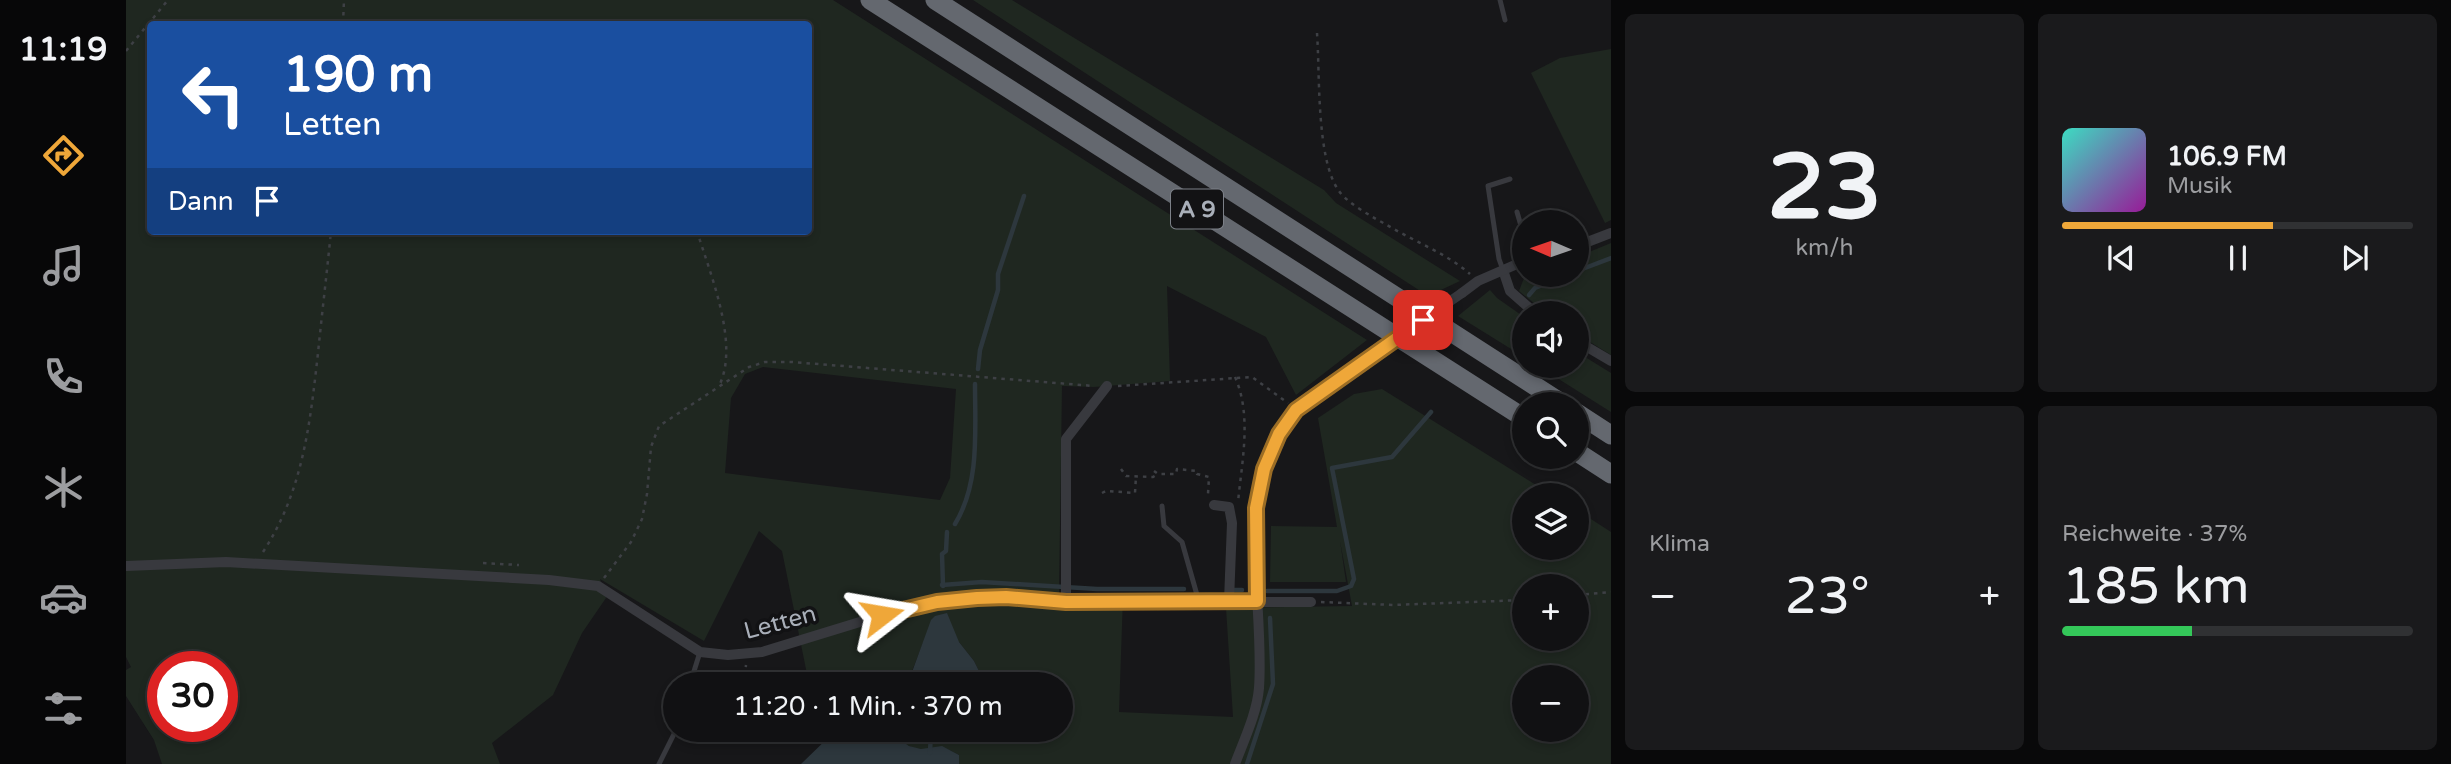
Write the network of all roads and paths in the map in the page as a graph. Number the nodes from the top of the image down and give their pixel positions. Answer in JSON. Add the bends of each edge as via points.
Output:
{"nodes":[{"id":1,"x":168,"y":0,"type":"edge"},
{"id":2,"x":344,"y":0,"type":"edge"},
{"id":3,"x":870,"y":0,"type":"edge"},
{"id":4,"x":935,"y":0,"type":"edge"},
{"id":5,"x":1500,"y":0,"type":"edge"},
{"id":6,"x":1505,"y":20,"type":"dead end"},
{"id":7,"x":151,"y":21,"type":"edge"},
{"id":8,"x":343,"y":21,"type":"edge"},
{"id":9,"x":147,"y":26,"type":"edge"},
{"id":10,"x":1317,"y":33,"type":"dead end"},
{"id":11,"x":126,"y":51,"type":"edge"},
{"id":12,"x":1510,"y":179,"type":"dead end"},
{"id":13,"x":1611,"y":233,"type":"edge"},
{"id":14,"x":331,"y":235,"type":"edge"},
{"id":15,"x":698,"y":235,"type":"edge"},
{"id":16,"x":1589,"y":241,"type":"edge"},
{"id":17,"x":1512,"y":266,"type":"edge"},
{"id":18,"x":1503,"y":270,"type":"junction"},
{"id":19,"x":1478,"y":281,"type":"junction"},
{"id":20,"x":1521,"y":301,"type":"edge"},
{"id":21,"x":1589,"y":348,"type":"edge"},
{"id":22,"x":1611,"y":361,"type":"edge"},
{"id":23,"x":1235,"y":377,"type":"junction"},
{"id":24,"x":1107,"y":386,"type":"junction"},
{"id":25,"x":718,"y":389,"type":"junction"},
{"id":26,"x":1544,"y":392,"type":"edge"},
{"id":27,"x":1296,"y":410,"type":"junction"},
{"id":28,"x":1512,"y":410,"type":"edge"},
{"id":29,"x":1589,"y":421,"type":"edge"},
{"id":30,"x":1611,"y":435,"type":"edge"},
{"id":31,"x":1589,"y":460,"type":"edge"},
{"id":32,"x":1121,"y":470,"type":"dead end"},
{"id":33,"x":1611,"y":474,"type":"edge"},
{"id":34,"x":1136,"y":476,"type":"junction"},
{"id":35,"x":1102,"y":493,"type":"dead end"},
{"id":36,"x":1214,"y":505,"type":"joint"},
{"id":37,"x":1162,"y":506,"type":"dead end"},
{"id":38,"x":1231,"y":523,"type":"junction"},
{"id":39,"x":256,"y":564,"type":"junction"},
{"id":40,"x":126,"y":566,"type":"edge"},
{"id":41,"x":598,"y":586,"type":"junction"},
{"id":42,"x":1611,"y":592,"type":"edge"},
{"id":43,"x":1589,"y":594,"type":"edge"},
{"id":44,"x":1512,"y":600,"type":"edge"},
{"id":45,"x":1229,"y":601,"type":"junction"},
{"id":46,"x":1257,"y":601,"type":"junction"},
{"id":47,"x":1066,"y":602,"type":"junction"},
{"id":48,"x":1199,"y":602,"type":"junction"},
{"id":49,"x":1311,"y":602,"type":"joint"},
{"id":50,"x":700,"y":652,"type":"junction"},
{"id":51,"x":747,"y":655,"type":"junction"},
{"id":52,"x":694,"y":672,"type":"edge"},
{"id":53,"x":745,"y":672,"type":"edge"},
{"id":54,"x":670,"y":742,"type":"edge"},
{"id":55,"x":659,"y":764,"type":"edge"},
{"id":56,"x":1235,"y":764,"type":"edge"}],
"edges":[{"from":1,"to":7,"type":"path"},
{"from":2,"to":8,"type":"path"},
{"from":3,"to":28,"type":"highway","number":"A 9"},
{"from":4,"to":26,"type":"highway","number":"A 9"},
{"from":5,"to":6,"type":"lane"},
{"from":9,"to":11,"type":"path"},
{"from":10,"to":19,"type":"path","via":[[1324,141],[1330,174],[1340,193],[1388,226],[1459,264]]},
{"from":12,"to":18,"type":"lane","via":[[1488,186]]},
{"from":13,"to":16,"type":"street"},
{"from":14,"to":39,"type":"path","via":[[311,416],[301,466],[290,503]]},
{"from":15,"to":25,"type":"path","via":[[720,306],[727,351],[725,375]]},
{"from":17,"to":18,"type":"street"},
{"from":18,"to":19,"type":"street"},
{"from":18,"to":20,"type":"street","via":[[1510,291]]},
{"from":19,"to":27,"type":"street","bridge":true},
{"from":21,"to":22,"type":"street"},
{"from":23,"to":24,"type":"path"},
{"from":23,"to":27,"type":"path","via":[[1252,377]]},
{"from":23,"to":38,"type":"path","via":[[1244,405],[1245,432],[1238,503]]},
{"from":24,"to":25,"type":"path","via":[[765,362]]},
{"from":24,"to":47,"type":"street","via":[[1066,439]]},
{"from":25,"to":41,"type":"path","via":[[659,426],[651,447],[642,519]]},
{"from":27,"to":46,"type":"street","via":[[1279,434],[1264,469],[1256,508]]},
{"from":29,"to":30,"type":"highway"},
{"from":31,"to":33,"type":"highway"},
{"from":32,"to":34,"type":"path","via":[[1126,476]]},
{"from":34,"to":35,"type":"path","via":[[1135,492]]},
{"from":34,"to":36,"type":"path","via":[[1176,474],[1177,469],[1197,471],[1209,477],[1208,505]]},
{"from":36,"to":38,"type":"street","via":[[1229,507]]},
{"from":37,"to":48,"type":"lane","via":[[1164,526],[1182,542]]},
{"from":38,"to":45,"type":"street"},
{"from":39,"to":40,"type":"street","name":"Letten"},
{"from":39,"to":41,"type":"street","name":"Letten"},
{"from":41,"to":50,"type":"street","name":"Letten"},
{"from":42,"to":43,"type":"path"},
{"from":44,"to":49,"type":"path","via":[[1404,605]]},
{"from":45,"to":46,"type":"street","name":"Letten"},
{"from":45,"to":48,"type":"street","name":"Letten"},
{"from":46,"to":49,"type":"street","name":"Letten"},
{"from":46,"to":56,"type":"street","via":[[1259,691]]},
{"from":47,"to":48,"type":"street","name":"Letten"},
{"from":47,"to":51,"type":"street","name":"Letten","via":[[1006,597],[937,602]]},
{"from":50,"to":51,"type":"street","name":"Letten"},
{"from":50,"to":52,"type":"lane"},
{"from":51,"to":53,"type":"path"},
{"from":54,"to":55,"type":"lane"}]}
